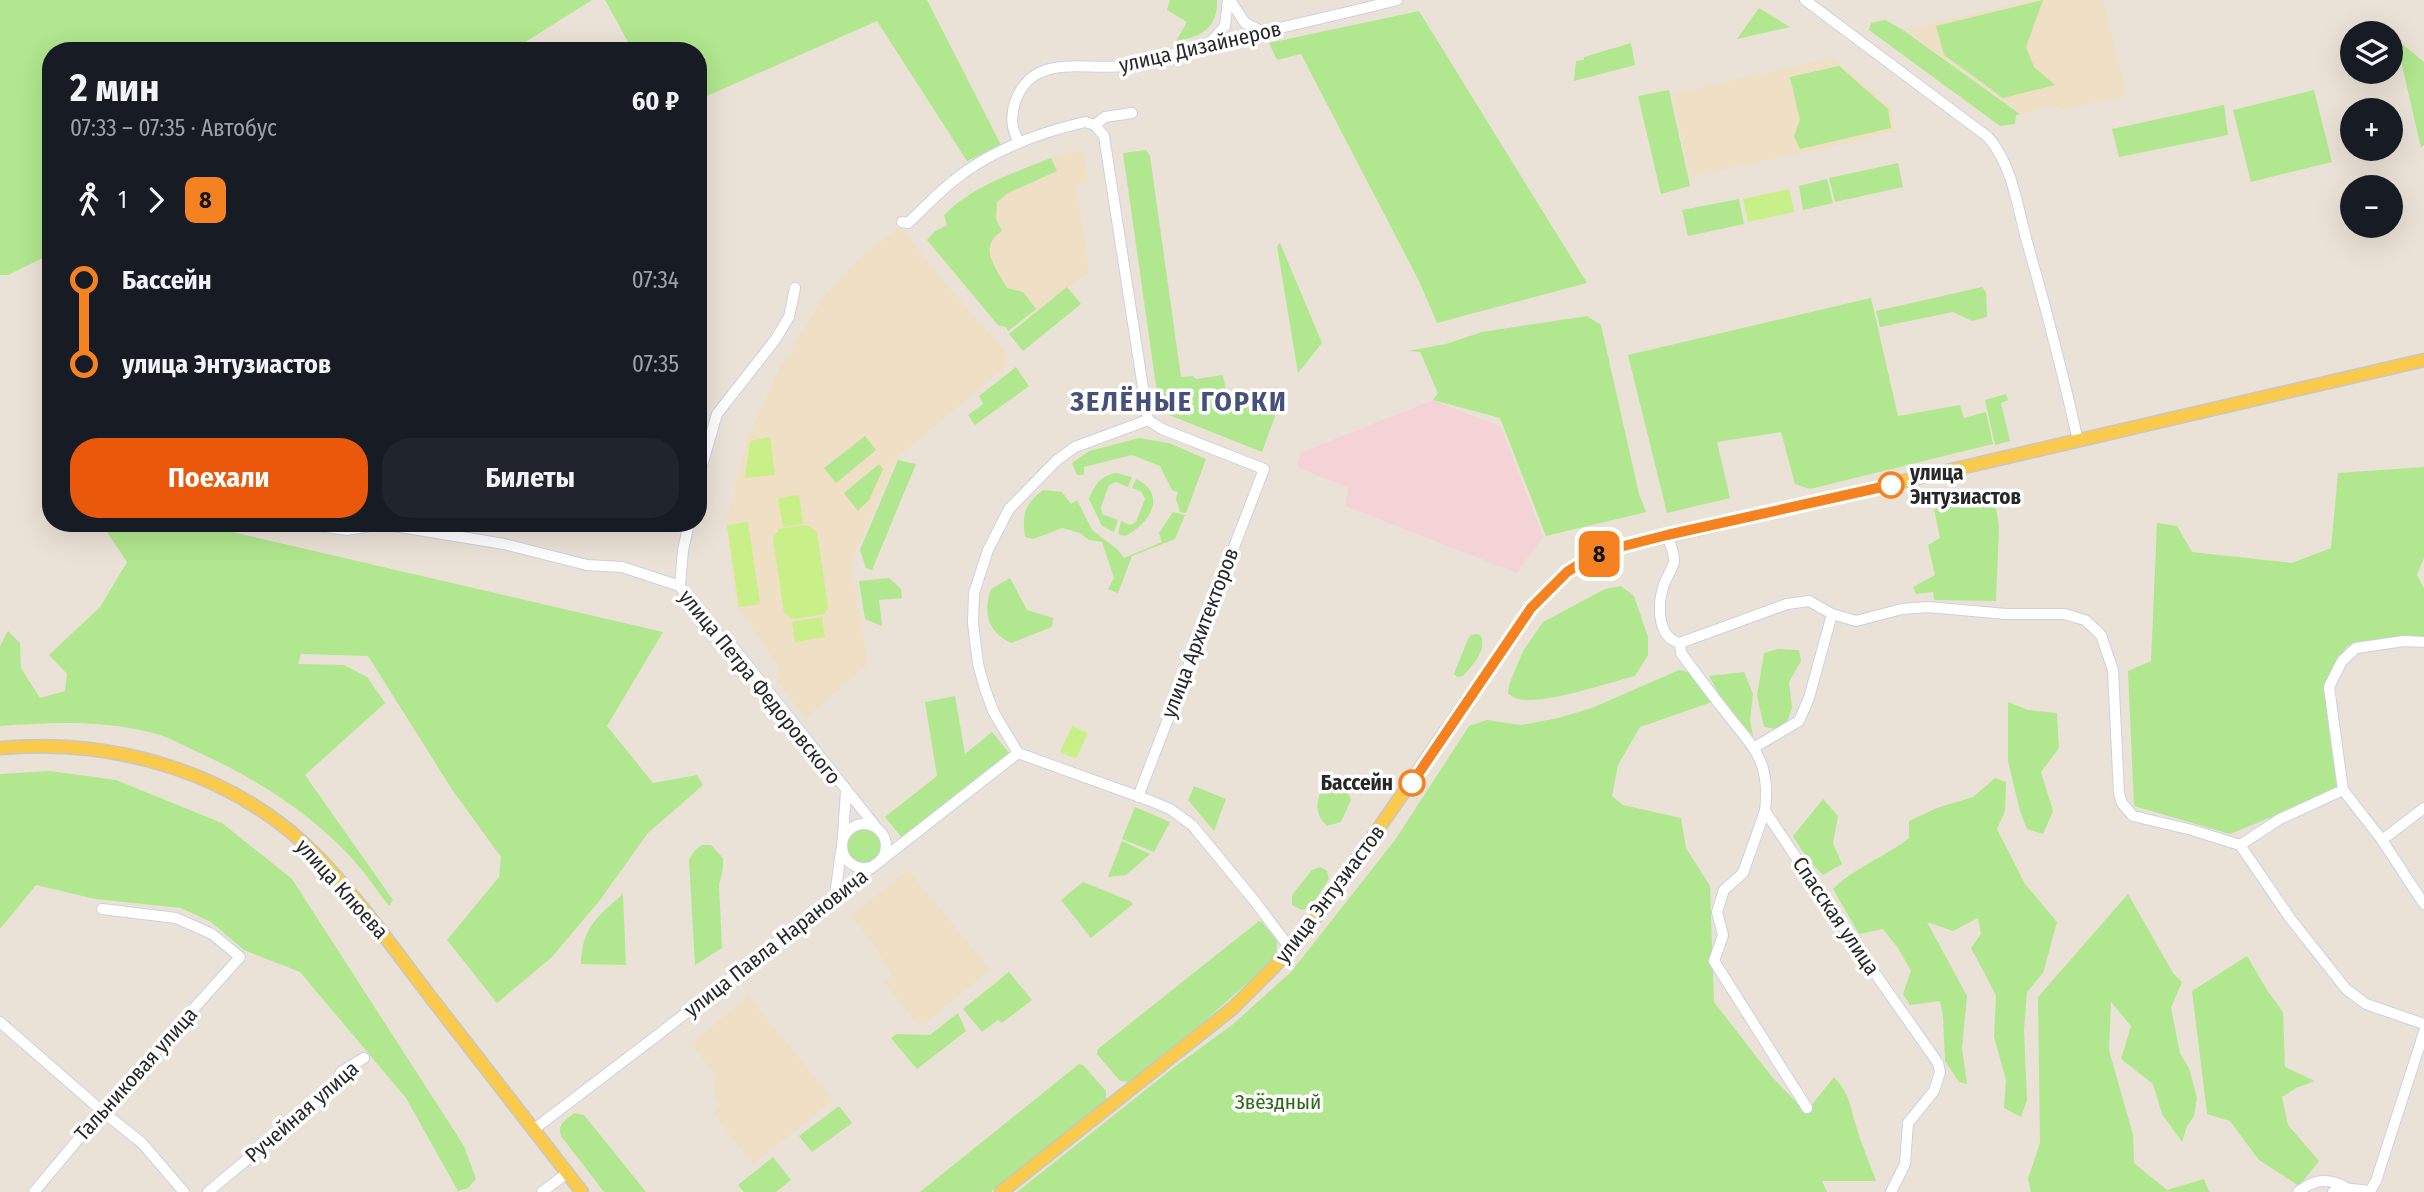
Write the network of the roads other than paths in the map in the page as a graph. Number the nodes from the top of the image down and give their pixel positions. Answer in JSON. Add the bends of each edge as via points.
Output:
{"nodes":[{"id":1,"x":1229,"y":0,"type":"edge"},
{"id":2,"x":1397,"y":0,"type":"edge"},
{"id":3,"x":1805,"y":0,"type":"edge"},
{"id":4,"x":1264,"y":32,"type":"junction"},
{"id":5,"x":1208,"y":44,"type":"junction"},
{"id":6,"x":1132,"y":113,"type":"dead end"},
{"id":7,"x":1095,"y":125,"type":"junction"},
{"id":8,"x":1019,"y":141,"type":"junction"},
{"id":9,"x":901,"y":222,"type":"dead end"},
{"id":10,"x":795,"y":288,"type":"dead end"},
{"id":11,"x":2424,"y":360,"type":"edge"},
{"id":12,"x":1148,"y":420,"type":"junction"},
{"id":13,"x":2078,"y":441,"type":"junction"},
{"id":14,"x":707,"y":449,"type":"edge"},
{"id":15,"x":430,"y":532,"type":"edge"},
{"id":16,"x":687,"y":532,"type":"edge"},
{"id":17,"x":1667,"y":535,"type":"junction"},
{"id":18,"x":680,"y":586,"type":"junction"},
{"id":19,"x":1832,"y":614,"type":"junction"},
{"id":20,"x":2424,"y":642,"type":"edge"},
{"id":21,"x":1681,"y":643,"type":"junction"},
{"id":22,"x":1755,"y":747,"type":"junction"},
{"id":23,"x":0,"y":748,"type":"edge"},
{"id":24,"x":1017,"y":753,"type":"junction"},
{"id":25,"x":2343,"y":790,"type":"junction"},
{"id":26,"x":846,"y":791,"type":"junction"},
{"id":27,"x":1138,"y":797,"type":"junction"},
{"id":28,"x":2424,"y":808,"type":"edge"},
{"id":29,"x":1765,"y":811,"type":"junction"},
{"id":30,"x":876,"y":827,"type":"junction"},
{"id":31,"x":886,"y":840,"type":"junction"},
{"id":32,"x":2382,"y":840,"type":"junction"},
{"id":33,"x":843,"y":843,"type":"junction"},
{"id":34,"x":2240,"y":845,"type":"junction"},
{"id":35,"x":893,"y":851,"type":"junction"},
{"id":36,"x":878,"y":863,"type":"junction"},
{"id":37,"x":835,"y":896,"type":"junction"},
{"id":38,"x":2424,"y":904,"type":"edge"},
{"id":39,"x":102,"y":909,"type":"dead end"},
{"id":40,"x":1290,"y":948,"type":"junction"},
{"id":41,"x":0,"y":1022,"type":"edge"},
{"id":42,"x":2424,"y":1024,"type":"edge"},
{"id":43,"x":2424,"y":1032,"type":"edge"},
{"id":44,"x":364,"y":1058,"type":"dead end"},
{"id":45,"x":1808,"y":1108,"type":"dead end"},
{"id":46,"x":102,"y":1111,"type":"junction"},
{"id":47,"x":533,"y":1130,"type":"junction"},
{"id":48,"x":568,"y":1173,"type":"junction"},
{"id":49,"x":2348,"y":1189,"type":"junction"},
{"id":50,"x":34,"y":1192,"type":"edge"},
{"id":51,"x":184,"y":1192,"type":"edge"},
{"id":52,"x":208,"y":1192,"type":"edge"},
{"id":53,"x":542,"y":1192,"type":"edge"},
{"id":54,"x":582,"y":1192,"type":"edge"},
{"id":55,"x":1001,"y":1192,"type":"edge"},
{"id":56,"x":1891,"y":1192,"type":"edge"},
{"id":57,"x":2298,"y":1192,"type":"edge"},
{"id":58,"x":2333,"y":1192,"type":"edge"}],
"edges":[{"from":1,"to":4,"type":"street","via":[[1245,23]]},
{"from":1,"to":5,"type":"street","via":[[1225,26]]},
{"from":2,"to":4,"type":"street","name":"улица Дизайнеров"},
{"from":3,"to":13,"type":"street","via":[[1995,145],[2008,169]]},
{"from":4,"to":5,"type":"street","name":"улица Дизайнеров"},
{"from":5,"to":8,"type":"street","name":"улица Дизайнеров","via":[[1117,67],[1054,68],[1039,73],[1017,97],[1014,128]]},
{"from":6,"to":7,"type":"street","via":[[1105,117]]},
{"from":7,"to":8,"type":"street","via":[[1085,122]]},
{"from":7,"to":12,"type":"street","via":[[1104,136]]},
{"from":8,"to":9,"type":"street","via":[[952,182],[908,223]]},
{"from":10,"to":14,"type":"street","via":[[789,317],[717,414]]},
{"from":11,"to":13,"type":"main road","name":"улица Энтузиастов"},
{"from":12,"to":24,"type":"street","via":[[1085,442],[1057,460],[1009,509],[988,550],[974,593],[978,664],[994,713]]},
{"from":12,"to":27,"type":"street","name":"улица Архитекторов","via":[[1264,469]]},
{"from":13,"to":17,"type":"main road","name":"улица Энтузиастов"},
{"from":15,"to":18,"type":"street","name":"улица Петра Федоровского","via":[[587,565],[622,567]]},
{"from":16,"to":18,"type":"street"},
{"from":17,"to":21,"type":"street","via":[[1674,561],[1660,595],[1664,634]]},
{"from":17,"to":40,"type":"main road","name":"улица Энтузиастов","via":[[1589,558],[1542,595],[1325,906]]},
{"from":18,"to":26,"type":"street","name":"улица Петра Федоровского","via":[[701,620],[734,648]]},
{"from":19,"to":21,"type":"street","via":[[1816,603],[1801,601]]},
{"from":19,"to":22,"type":"street","via":[[1799,722]]},
{"from":19,"to":34,"type":"street","via":[[1856,621],[1928,607],[2064,614],[2085,620],[2101,635],[2113,670],[2122,803],[2133,816]]},
{"from":20,"to":25,"type":"street","via":[[2356,648],[2342,662],[2329,687]]},
{"from":21,"to":22,"type":"street","via":[[1681,653]]},
{"from":22,"to":29,"type":"street","via":[[1766,775]]},
{"from":23,"to":47,"type":"main road","name":"улица Клюева","via":[[90,749],[132,755],[208,781],[268,814],[318,858],[364,910]]},
{"from":24,"to":27,"type":"street"},
{"from":24,"to":35,"type":"street","name":"улица Павла Нарановича"},
{"from":25,"to":32,"type":"street"},
{"from":25,"to":34,"type":"street","via":[[2280,819]]},
{"from":26,"to":30,"type":"street","name":"улица Петра Федоровского"},
{"from":26,"to":33,"type":"street"},
{"from":27,"to":40,"type":"street","via":[[1170,809],[1192,825]]},
{"from":28,"to":32,"type":"street"},
{"from":29,"to":45,"type":"street","via":[[1743,873],[1724,890],[1717,912],[1723,935],[1714,961]]},
{"from":29,"to":56,"type":"street","name":"Спасская улица","via":[[1940,1067],[1934,1091],[1908,1122],[1905,1164]]},
{"from":30,"to":31,"type":"street"},
{"from":30,"to":33,"type":"street","via":[[857,825]]},
{"from":31,"to":35,"type":"street"},
{"from":31,"to":36,"type":"street","via":[[885,855]]},
{"from":32,"to":38,"type":"street"},
{"from":33,"to":36,"type":"street","via":[[845,858],[855,867]]},
{"from":33,"to":37,"type":"street"},
{"from":34,"to":42,"type":"street","via":[[2346,989],[2366,1003]]},
{"from":35,"to":36,"type":"street","name":"улица Павла Нарановича"},
{"from":36,"to":37,"type":"street","name":"улица Павла Нарановича"},
{"from":37,"to":47,"type":"street","name":"улица Павла Нарановича"},
{"from":39,"to":46,"type":"street","name":"Тальниковая улица","via":[[176,918],[212,934],[240,957]]},
{"from":40,"to":55,"type":"main road","name":"улица Энтузиастов","via":[[1233,1008]]},
{"from":41,"to":46,"type":"street"},
{"from":43,"to":49,"type":"street","via":[[2376,1181],[2370,1191]]},
{"from":44,"to":52,"type":"street","name":"Ручейная улица","via":[[341,1072],[333,1088]]},
{"from":46,"to":50,"type":"street","name":"Тальниковая улица"},
{"from":46,"to":51,"type":"street","via":[[142,1143]]},
{"from":47,"to":48,"type":"main road","name":"улица Клюева"},
{"from":48,"to":53,"type":"street"},
{"from":48,"to":54,"type":"main road","name":"улица Клюева"},
{"from":49,"to":57,"type":"street","via":[[2312,1181]]},
{"from":49,"to":58,"type":"street"}]}
